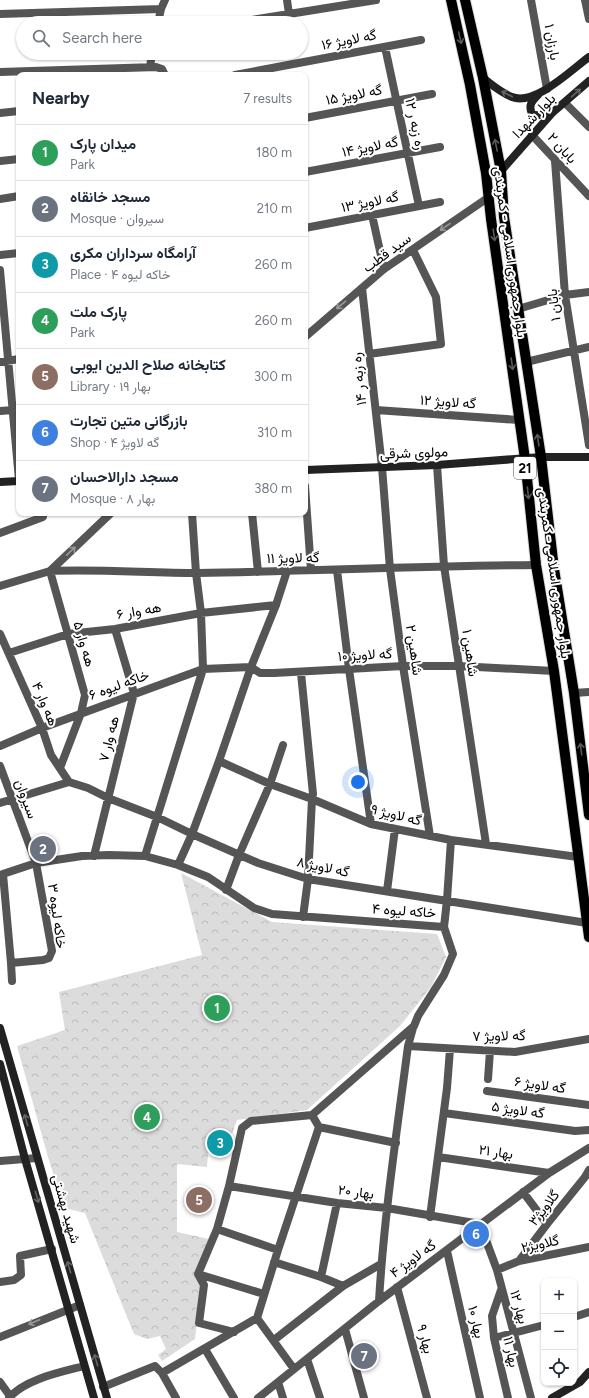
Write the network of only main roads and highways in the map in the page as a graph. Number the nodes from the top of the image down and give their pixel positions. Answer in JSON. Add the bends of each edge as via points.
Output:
{"nodes":[{"id":1,"x":451,"y":0,"type":"edge"},
{"id":2,"x":465,"y":0,"type":"edge"},
{"id":3,"x":589,"y":57,"type":"edge"},
{"id":4,"x":483,"y":78,"type":"junction"},
{"id":5,"x":589,"y":81,"type":"edge"},
{"id":6,"x":538,"y":94,"type":"junction"},
{"id":7,"x":552,"y":113,"type":"junction"},
{"id":8,"x":501,"y":171,"type":"junction"},
{"id":9,"x":486,"y":173,"type":"junction"},
{"id":10,"x":504,"y":217,"type":"junction"},
{"id":11,"x":491,"y":219,"type":"junction"},
{"id":12,"x":541,"y":457,"type":"junction"},
{"id":13,"x":589,"y":457,"type":"edge"},
{"id":14,"x":524,"y":459,"type":"junction"},
{"id":15,"x":308,"y":470,"type":"edge"},
{"id":16,"x":16,"y":480,"type":"edge"},
{"id":17,"x":0,"y":482,"type":"edge"},
{"id":18,"x":589,"y":815,"type":"edge"},
{"id":19,"x":589,"y":938,"type":"edge"},
{"id":20,"x":0,"y":1028,"type":"edge"},
{"id":21,"x":0,"y":1064,"type":"edge"},
{"id":22,"x":3,"y":1090,"type":"edge"},
{"id":23,"x":589,"y":1372,"type":"edge"},
{"id":24,"x":94,"y":1398,"type":"edge"},
{"id":25,"x":107,"y":1398,"type":"edge"},
{"id":26,"x":552,"y":1398,"type":"edge"}],
"edges":[{"from":1,"to":9,"type":"main road","name":"بلوار جمهوری اسلامی - کمربندی","number":"21","one_way":true},
{"from":2,"to":4,"type":"main road","name":"بلوار جمهوری اسلامی - کمربندی","number":"21"},
{"from":3,"to":6,"type":"main road","name":"بلوار شهدا"},
{"from":6,"to":4,"type":"main road","name":"بلوار شهدا","one_way":true,"via":[[522,98],[512,97]]},
{"from":8,"to":4,"type":"main road","name":"بلوار جمهوری اسلامی - کمربندی","number":"21","one_way":true},
{"from":7,"to":5,"type":"main road","name":"بلوار شهدا","one_way":true},
{"from":6,"to":7,"type":"main road","via":[[529,107],[532,114],[540,116]]},
{"from":7,"to":8,"type":"main road","name":"بلوار شهدا"},
{"from":8,"to":9,"type":"main road"},
{"from":8,"to":10,"type":"main road","name":"بلوار جمهوری اسلامی - کمربندی","number":"21"},
{"from":9,"to":11,"type":"main road","name":"بلوار جمهوری اسلامی - کمربندی","number":"21"},
{"from":10,"to":11,"type":"main road"},
{"from":12,"to":10,"type":"main road","name":"بلوار جمهوری اسلامی - کمربندی","number":"21","one_way":true},
{"from":11,"to":14,"type":"main road","name":"بلوار جمهوری اسلامی - کمربندی","number":"21","one_way":true},
{"from":12,"to":13,"type":"main road","name":"مولوی شرقی"},
{"from":12,"to":14,"type":"main road","name":"مولوی شرقی"},
{"from":18,"to":12,"type":"main road","name":"بلوار جمهوری اسلامی - کمربندی","number":"21","one_way":true},
{"from":14,"to":15,"type":"main road","name":"مولوی شرقی"},
{"from":14,"to":19,"type":"main road","name":"بلوار جمهوری اسلامی - کمربندی","number":"21","one_way":true,"via":[[536,565],[554,671]]},
{"from":16,"to":17,"type":"main road"},
{"from":25,"to":20,"type":"main road","name":"شهید بهشتی","one_way":true},
{"from":21,"to":22,"type":"main road","name":"شهید بهشتی"},
{"from":22,"to":24,"type":"main road","name":"شهید بهشتی","one_way":true,"via":[[26,1159]]},
{"from":23,"to":26,"type":"main road","via":[[580,1382]]}]}
